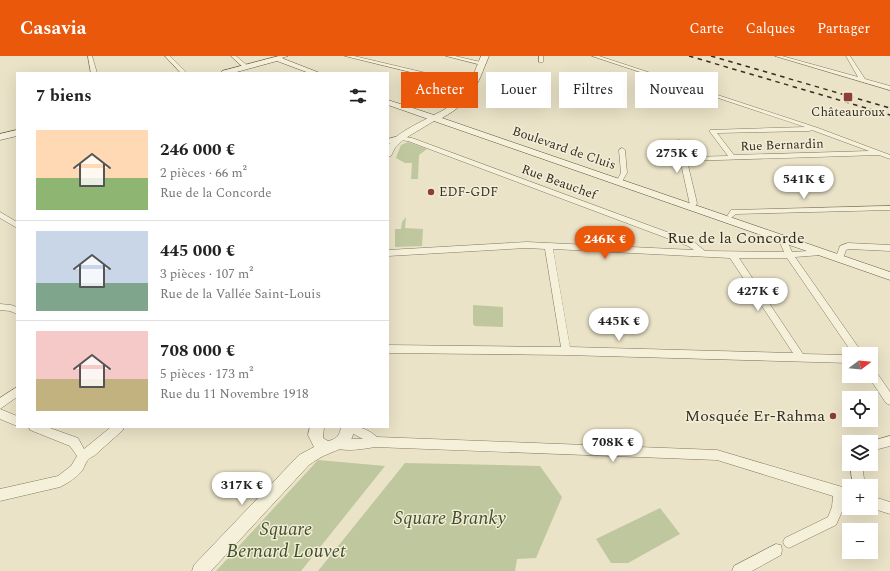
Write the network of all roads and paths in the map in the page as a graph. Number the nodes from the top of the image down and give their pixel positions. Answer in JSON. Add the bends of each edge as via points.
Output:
{"nodes":[{"id":1,"x":90,"y":56,"type":"edge"},
{"id":2,"x":167,"y":56,"type":"edge"},
{"id":3,"x":233,"y":56,"type":"edge"},
{"id":4,"x":286,"y":56,"type":"edge"},
{"id":5,"x":347,"y":56,"type":"edge"},
{"id":6,"x":448,"y":56,"type":"edge"},
{"id":7,"x":594,"y":56,"type":"edge"},
{"id":8,"x":774,"y":56,"type":"edge"},
{"id":9,"x":777,"y":56,"type":"edge"},
{"id":10,"x":848,"y":56,"type":"edge"},
{"id":11,"x":273,"y":58,"type":"edge"},
{"id":12,"x":483,"y":59,"type":"edge"},
{"id":13,"x":246,"y":67,"type":"junction"},
{"id":14,"x":94,"y":72,"type":"edge"},
{"id":15,"x":183,"y":72,"type":"edge"},
{"id":16,"x":228,"y":72,"type":"edge"},
{"id":17,"x":299,"y":72,"type":"edge"},
{"id":18,"x":313,"y":72,"type":"edge"},
{"id":19,"x":419,"y":72,"type":"edge"},
{"id":20,"x":862,"y":79,"type":"junction"},
{"id":21,"x":870,"y":82,"type":"junction"},
{"id":22,"x":890,"y":88,"type":"edge"},
{"id":23,"x":389,"y":98,"type":"edge"},
{"id":24,"x":389,"y":102,"type":"edge"},
{"id":25,"x":437,"y":117,"type":"junction"},
{"id":26,"x":816,"y":129,"type":"junction"},
{"id":27,"x":16,"y":133,"type":"edge"},
{"id":28,"x":0,"y":137,"type":"edge"},
{"id":29,"x":402,"y":137,"type":"junction"},
{"id":30,"x":389,"y":141,"type":"edge"},
{"id":31,"x":680,"y":141,"type":"dead end"},
{"id":32,"x":622,"y":150,"type":"dead end"},
{"id":33,"x":389,"y":152,"type":"edge"},
{"id":34,"x":880,"y":152,"type":"junction"},
{"id":35,"x":890,"y":157,"type":"edge"},
{"id":36,"x":733,"y":158,"type":"junction"},
{"id":37,"x":683,"y":160,"type":"junction"},
{"id":38,"x":620,"y":180,"type":"junction"},
{"id":39,"x":693,"y":203,"type":"junction"},
{"id":40,"x":890,"y":208,"type":"edge"},
{"id":41,"x":0,"y":214,"type":"edge"},
{"id":42,"x":731,"y":216,"type":"junction"},
{"id":43,"x":16,"y":225,"type":"edge"},
{"id":44,"x":782,"y":238,"type":"junction"},
{"id":45,"x":550,"y":247,"type":"junction"},
{"id":46,"x":890,"y":248,"type":"edge"},
{"id":47,"x":821,"y":252,"type":"junction"},
{"id":48,"x":389,"y":253,"type":"edge"},
{"id":49,"x":704,"y":254,"type":"junction"},
{"id":50,"x":841,"y":254,"type":"junction"},
{"id":51,"x":734,"y":255,"type":"junction"},
{"id":52,"x":789,"y":255,"type":"junction"},
{"id":53,"x":890,"y":270,"type":"edge"},
{"id":54,"x":890,"y":276,"type":"edge"},
{"id":55,"x":0,"y":307,"type":"edge"},
{"id":56,"x":16,"y":310,"type":"edge"},
{"id":57,"x":853,"y":347,"type":"edge"},
{"id":58,"x":389,"y":349,"type":"edge"},
{"id":59,"x":566,"y":351,"type":"junction"},
{"id":60,"x":801,"y":358,"type":"junction"},
{"id":61,"x":842,"y":359,"type":"edge"},
{"id":62,"x":878,"y":383,"type":"edge"},
{"id":63,"x":16,"y":392,"type":"edge"},
{"id":64,"x":890,"y":400,"type":"edge"},
{"id":65,"x":0,"y":404,"type":"edge"},
{"id":66,"x":0,"y":414,"type":"edge"},
{"id":67,"x":16,"y":421,"type":"edge"},
{"id":68,"x":37,"y":428,"type":"edge"},
{"id":69,"x":119,"y":428,"type":"edge"},
{"id":70,"x":349,"y":428,"type":"edge"},
{"id":71,"x":351,"y":428,"type":"edge"},
{"id":72,"x":316,"y":432,"type":"edge"},
{"id":73,"x":890,"y":441,"type":"edge"},
{"id":74,"x":375,"y":442,"type":"junction"},
{"id":75,"x":878,"y":444,"type":"edge"},
{"id":76,"x":333,"y":446,"type":"junction"},
{"id":77,"x":84,"y":454,"type":"junction"},
{"id":78,"x":304,"y":460,"type":"junction"},
{"id":79,"x":842,"y":493,"type":"edge"},
{"id":80,"x":0,"y":495,"type":"edge"},
{"id":81,"x":842,"y":500,"type":"edge"},
{"id":82,"x":878,"y":504,"type":"edge"},
{"id":83,"x":890,"y":508,"type":"edge"},
{"id":84,"x":788,"y":542,"type":"dead end"},
{"id":85,"x":776,"y":550,"type":"dead end"},
{"id":86,"x":200,"y":571,"type":"edge"},
{"id":87,"x":739,"y":571,"type":"edge"}],
"edges":[{"from":1,"to":14,"type":"street"},
{"from":2,"to":15,"type":"street"},
{"from":3,"to":13,"type":"street"},
{"from":4,"to":11,"type":"street"},
{"from":5,"to":19,"type":"street"},
{"from":6,"to":12,"type":"street"},
{"from":7,"to":26,"type":"street"},
{"from":8,"to":21,"type":"street"},
{"from":9,"to":20,"type":"street"},
{"from":10,"to":20,"type":"street"},
{"from":11,"to":13,"type":"main road"},
{"from":11,"to":17,"type":"main road","via":[[273,63]]},
{"from":11,"to":18,"type":"main road"},
{"from":12,"to":25,"type":"main road","via":[[475,83],[468,94]]},
{"from":13,"to":16,"type":"main road"},
{"from":20,"to":21,"type":"street"},
{"from":21,"to":22,"type":"street"},
{"from":23,"to":25,"type":"main road","name":"Boulevard de Cluis"},
{"from":24,"to":25,"type":"main road","name":"Boulevard de Cluis"},
{"from":25,"to":29,"type":"street"},
{"from":25,"to":38,"type":"main road","name":"Boulevard de Cluis"},
{"from":26,"to":34,"type":"street"},
{"from":26,"to":36,"type":"street","via":[[712,131]]},
{"from":27,"to":28,"type":"main road"},
{"from":29,"to":30,"type":"street"},
{"from":29,"to":33,"type":"street"},
{"from":29,"to":49,"type":"street","name":"Rue Beauchef","via":[[691,244]]},
{"from":31,"to":37,"type":"street"},
{"from":32,"to":38,"type":"street","via":[[624,173]]},
{"from":34,"to":35,"type":"street"},
{"from":34,"to":36,"type":"street","name":"Rue Bernardin"},
{"from":36,"to":37,"type":"street","name":"Rue Bernardin"},
{"from":37,"to":39,"type":"street"},
{"from":38,"to":39,"type":"main road","name":"Boulevard de Cluis"},
{"from":38,"to":44,"type":"main road","name":"Boulevard de Cluis"},
{"from":39,"to":42,"type":"main road","name":"Boulevard de Cluis"},
{"from":40,"to":42,"type":"street","via":[[734,212]]},
{"from":41,"to":43,"type":"street"},
{"from":42,"to":50,"type":"main road","name":"Boulevard de Cluis"},
{"from":44,"to":47,"type":"main road","name":"Boulevard de Cluis"},
{"from":44,"to":52,"type":"street"},
{"from":45,"to":48,"type":"street","name":"Rue de la Concorde","via":[[527,245]]},
{"from":45,"to":49,"type":"street","name":"Rue de la Concorde"},
{"from":45,"to":59,"type":"street"},
{"from":46,"to":50,"type":"street","via":[[848,246],[843,248]]},
{"from":47,"to":52,"type":"street","name":"Rue de la Concorde"},
{"from":47,"to":54,"type":"main road","name":"Boulevard de Cluis"},
{"from":49,"to":51,"type":"street","name":"Rue de la Concorde"},
{"from":50,"to":53,"type":"main road","name":"Boulevard de Cluis"},
{"from":51,"to":52,"type":"street","name":"Rue de la Concorde"},
{"from":51,"to":60,"type":"street"},
{"from":52,"to":57,"type":"street"},
{"from":55,"to":56,"type":"street"},
{"from":58,"to":59,"type":"street"},
{"from":59,"to":60,"type":"street"},
{"from":60,"to":61,"type":"street"},
{"from":62,"to":64,"type":"street"},
{"from":63,"to":65,"type":"street"},
{"from":66,"to":67,"type":"street"},
{"from":68,"to":77,"type":"street","via":[[74,442]]},
{"from":69,"to":77,"type":"street"},
{"from":70,"to":76,"type":"street","via":[[345,439]]},
{"from":71,"to":74,"type":"street","via":[[366,434]]},
{"from":72,"to":76,"type":"street","via":[[321,446]]},
{"from":72,"to":78,"type":"street"},
{"from":73,"to":75,"type":"street"},
{"from":74,"to":76,"type":"street"},
{"from":74,"to":79,"type":"street","via":[[718,455]]},
{"from":76,"to":78,"type":"street"},
{"from":77,"to":80,"type":"street","via":[[76,469],[60,481]]},
{"from":78,"to":86,"type":"street"},
{"from":81,"to":84,"type":"street","via":[[832,521]]},
{"from":82,"to":83,"type":"street"},
{"from":85,"to":87,"type":"street"}]}
